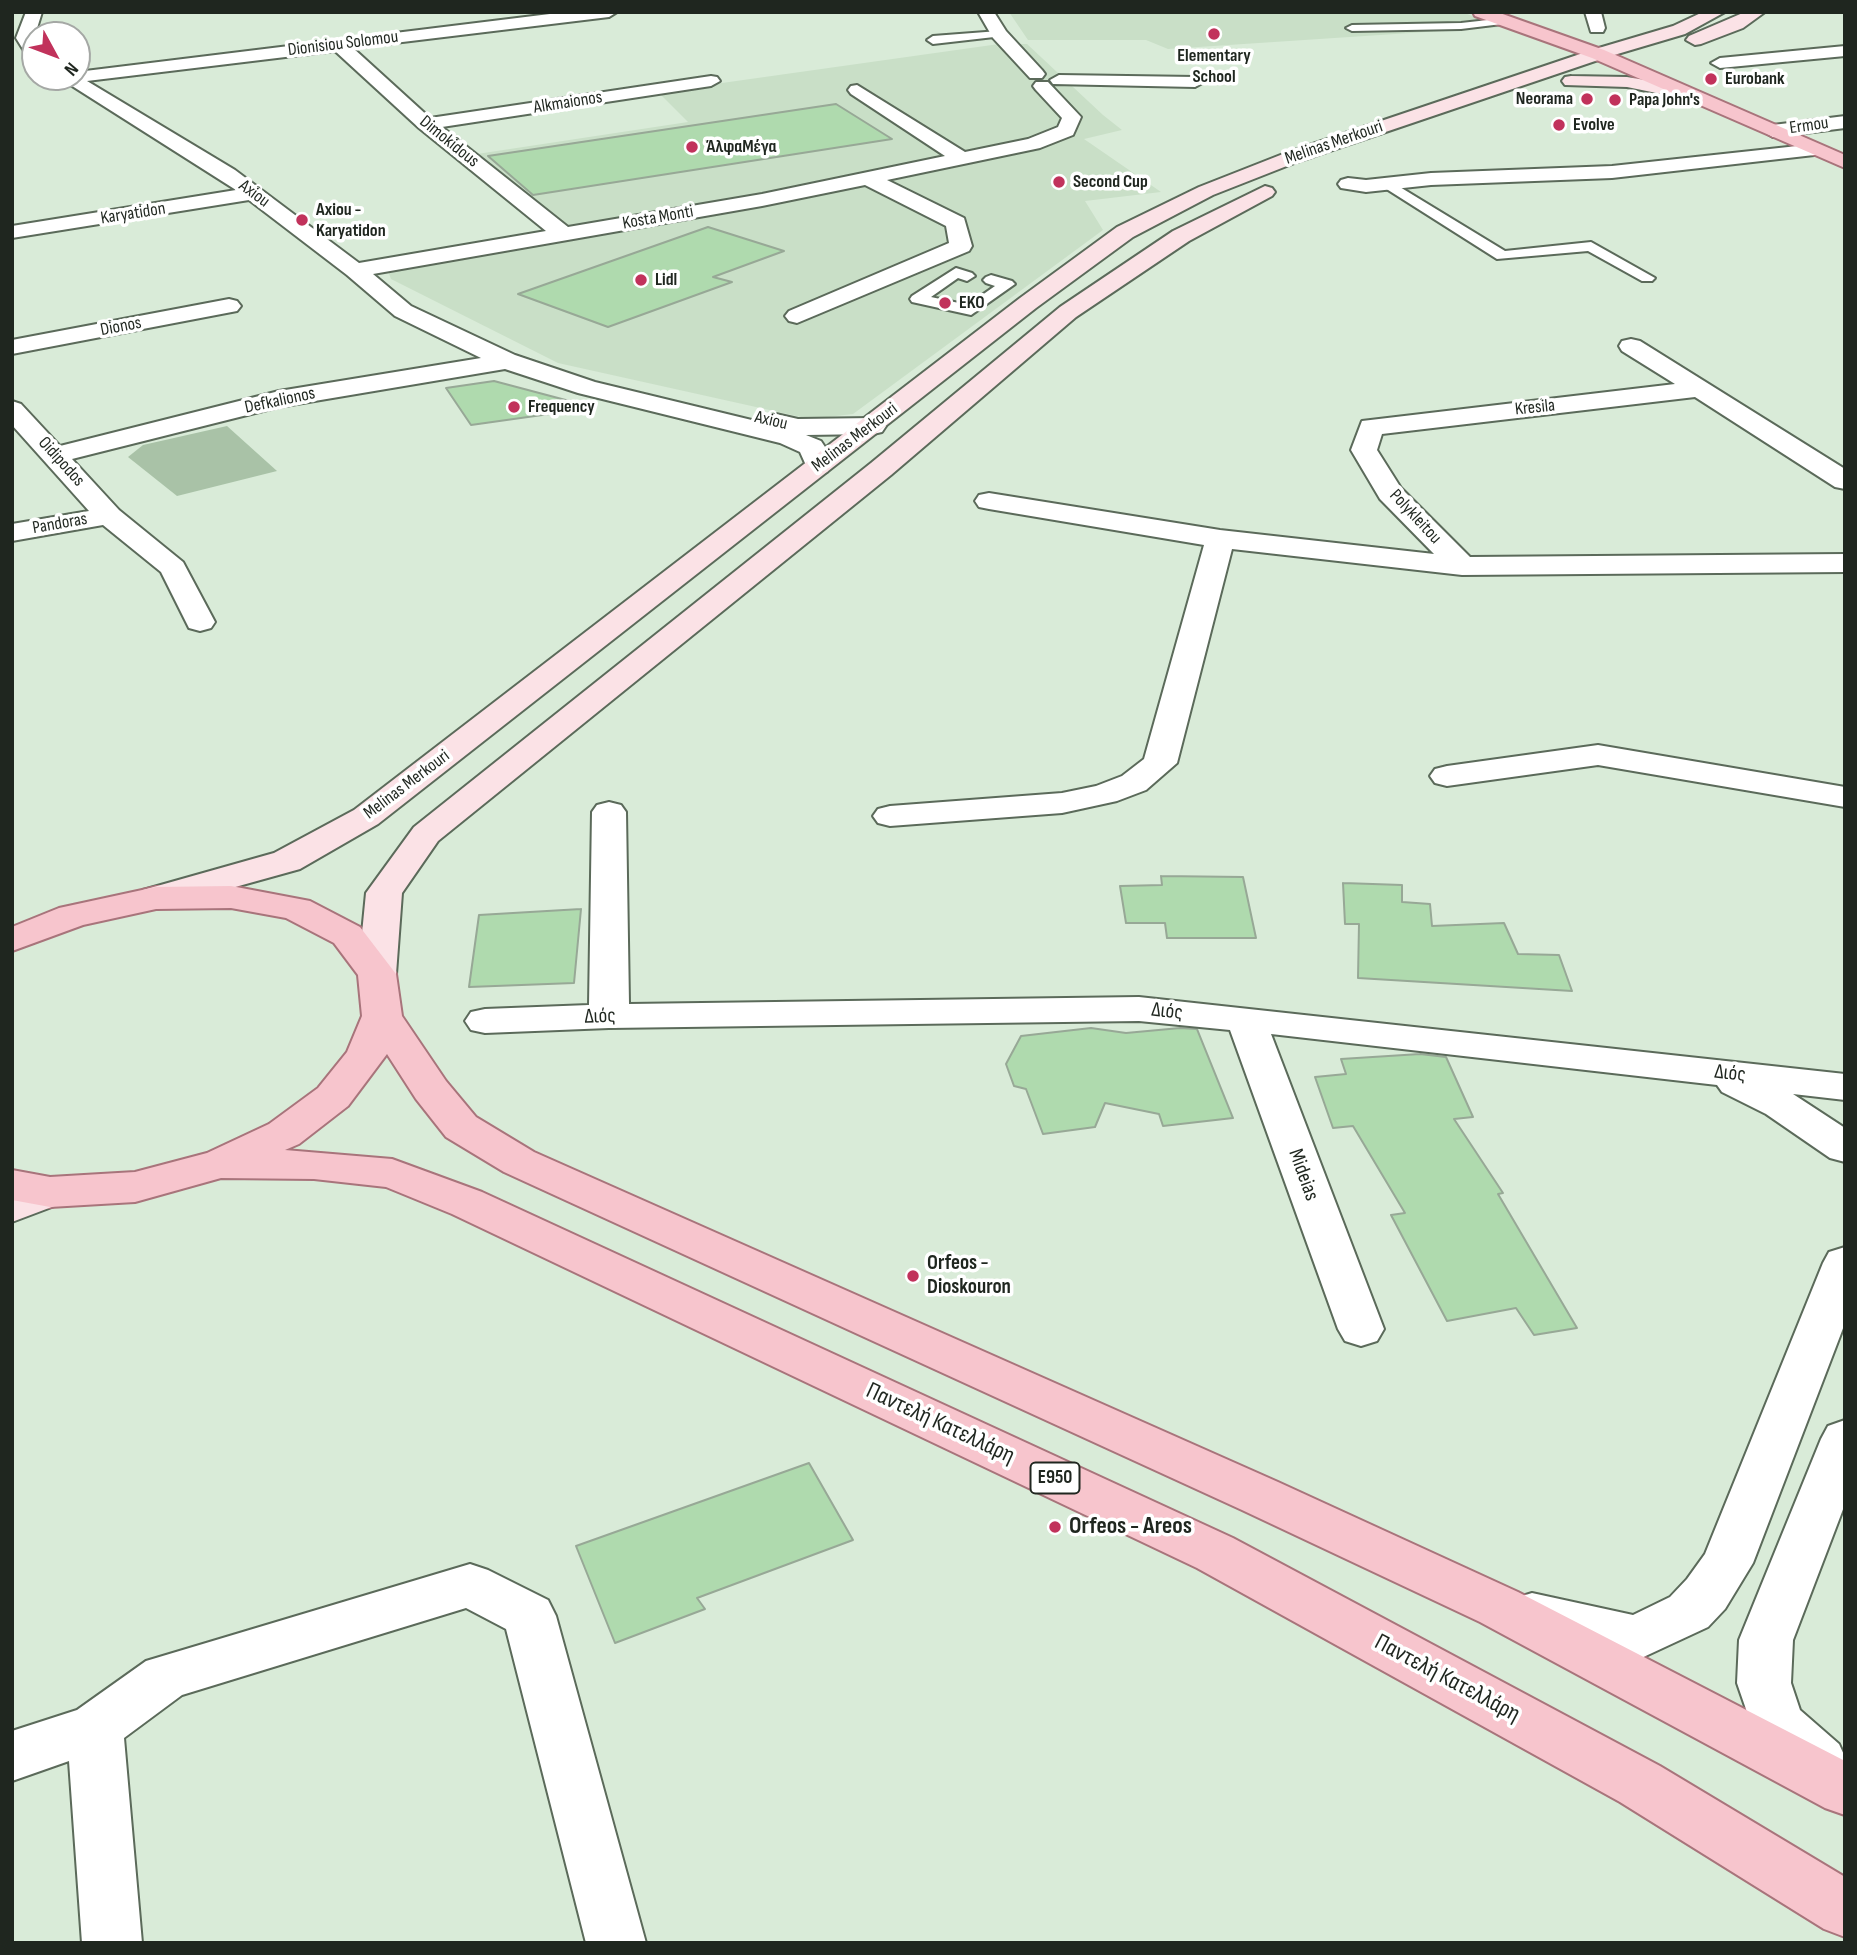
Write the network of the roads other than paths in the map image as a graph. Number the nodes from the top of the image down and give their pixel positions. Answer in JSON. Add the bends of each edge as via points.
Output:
{"nodes":[{"id":1,"x":609,"y":12,"type":"edge"},
{"id":2,"x":986,"y":12,"type":"edge"},
{"id":3,"x":1481,"y":12,"type":"edge"},
{"id":4,"x":1717,"y":12,"type":"edge"},
{"id":5,"x":1756,"y":12,"type":"edge"},
{"id":6,"x":1506,"y":21,"type":"junction"},
{"id":7,"x":1352,"y":28,"type":"dead end"},
{"id":8,"x":1539,"y":33,"type":"junction"},
{"id":9,"x":999,"y":34,"type":"junction"},
{"id":10,"x":933,"y":40,"type":"dead end"},
{"id":11,"x":1643,"y":41,"type":"junction"},
{"id":12,"x":339,"y":45,"type":"junction"},
{"id":13,"x":1845,"y":51,"type":"edge"},
{"id":14,"x":1802,"y":55,"type":"junction"},
{"id":15,"x":1609,"y":59,"type":"junction"},
{"id":16,"x":1720,"y":63,"type":"dead end"},
{"id":17,"x":1834,"y":69,"type":"dead end"},
{"id":18,"x":91,"y":75,"type":"edge"},
{"id":19,"x":1046,"y":80,"type":"junction"},
{"id":20,"x":711,"y":81,"type":"dead end"},
{"id":21,"x":1571,"y":81,"type":"junction"},
{"id":22,"x":1195,"y":82,"type":"dead end"},
{"id":23,"x":857,"y":90,"type":"dead end"},
{"id":24,"x":91,"y":91,"type":"edge"},
{"id":25,"x":1686,"y":93,"type":"junction"},
{"id":26,"x":1845,"y":122,"type":"edge"},
{"id":27,"x":426,"y":124,"type":"junction"},
{"id":28,"x":1773,"y":131,"type":"junction"},
{"id":29,"x":1816,"y":150,"type":"junction"},
{"id":30,"x":961,"y":158,"type":"junction"},
{"id":31,"x":1845,"y":162,"type":"edge"},
{"id":32,"x":869,"y":179,"type":"junction"},
{"id":33,"x":1348,"y":184,"type":"dead end"},
{"id":34,"x":1390,"y":185,"type":"junction"},
{"id":35,"x":253,"y":193,"type":"junction"},
{"id":36,"x":12,"y":232,"type":"edge"},
{"id":37,"x":563,"y":234,"type":"junction"},
{"id":38,"x":355,"y":270,"type":"junction"},
{"id":39,"x":967,"y":276,"type":"dead end"},
{"id":40,"x":1647,"y":278,"type":"dead end"},
{"id":41,"x":1028,"y":303,"type":"junction"},
{"id":42,"x":229,"y":306,"type":"dead end"},
{"id":43,"x":797,"y":316,"type":"dead end"},
{"id":44,"x":1631,"y":346,"type":"dead end"},
{"id":45,"x":12,"y":347,"type":"edge"},
{"id":46,"x":507,"y":361,"type":"junction"},
{"id":47,"x":1700,"y":390,"type":"junction"},
{"id":48,"x":13,"y":410,"type":"edge"},
{"id":49,"x":873,"y":426,"type":"junction"},
{"id":50,"x":1371,"y":426,"type":"joint"},
{"id":51,"x":56,"y":455,"type":"junction"},
{"id":52,"x":818,"y":466,"type":"junction"},
{"id":53,"x":1845,"y":481,"type":"edge"},
{"id":54,"x":989,"y":500,"type":"dead end"},
{"id":55,"x":109,"y":516,"type":"junction"},
{"id":56,"x":12,"y":533,"type":"edge"},
{"id":57,"x":1220,"y":539,"type":"junction"},
{"id":58,"x":1845,"y":563,"type":"edge"},
{"id":59,"x":1462,"y":566,"type":"junction"},
{"id":60,"x":200,"y":622,"type":"dead end"},
{"id":61,"x":1447,"y":776,"type":"dead end"},
{"id":62,"x":1845,"y":797,"type":"edge"},
{"id":63,"x":609,"y":812,"type":"dead end"},
{"id":64,"x":890,"y":816,"type":"dead end"},
{"id":65,"x":156,"y":898,"type":"junction"},
{"id":66,"x":12,"y":908,"type":"edge"},
{"id":67,"x":72,"y":916,"type":"junction"},
{"id":68,"x":12,"y":940,"type":"edge"},
{"id":69,"x":379,"y":995,"type":"junction"},
{"id":70,"x":609,"y":1016,"type":"junction"},
{"id":71,"x":1245,"y":1020,"type":"junction"},
{"id":72,"x":485,"y":1021,"type":"dead end"},
{"id":73,"x":1713,"y":1072,"type":"junction"},
{"id":74,"x":1845,"y":1087,"type":"edge"},
{"id":75,"x":1845,"y":1148,"type":"edge"},
{"id":76,"x":221,"y":1164,"type":"junction"},
{"id":77,"x":25,"y":1195,"type":"edge"},
{"id":78,"x":1845,"y":1263,"type":"edge"},
{"id":79,"x":1361,"y":1329,"type":"dead end"},
{"id":80,"x":1845,"y":1439,"type":"edge"},
{"id":81,"x":1499,"y":1607,"type":"junction"},
{"id":82,"x":95,"y":1728,"type":"junction"},
{"id":83,"x":12,"y":1756,"type":"edge"},
{"id":84,"x":1845,"y":1788,"type":"edge"},
{"id":85,"x":1845,"y":1909,"type":"edge"},
{"id":86,"x":111,"y":1943,"type":"edge"},
{"id":87,"x":615,"y":1943,"type":"edge"}],
"edges":[{"from":1,"to":12,"type":"street","name":"Dionisiou Solomou"},
{"from":2,"to":9,"type":"street"},
{"from":3,"to":6,"type":"main road"},
{"from":4,"to":11,"type":"main road"},
{"from":5,"to":15,"type":"main road","via":[[1707,36]]},
{"from":6,"to":7,"type":"lane"},
{"from":6,"to":8,"type":"main road"},
{"from":8,"to":11,"type":"main road"},
{"from":8,"to":15,"type":"main road"},
{"from":9,"to":10,"type":"lane"},
{"from":9,"to":19,"type":"street"},
{"from":11,"to":15,"type":"main road"},
{"from":12,"to":18,"type":"street","name":"Dionisiou Solomou"},
{"from":12,"to":27,"type":"street","name":"Dimokidous"},
{"from":13,"to":14,"type":"street"},
{"from":14,"to":16,"type":"street"},
{"from":14,"to":17,"type":"street"},
{"from":15,"to":21,"type":"main road","name":"Melinas Merkouri"},
{"from":15,"to":25,"type":"main road"},
{"from":15,"to":41,"type":"main road","name":"Melinas Merkouri","via":[[1290,158],[1206,191],[1125,232]]},
{"from":19,"to":22,"type":"street"},
{"from":19,"to":30,"type":"street","name":"Kosta Monti","via":[[1072,117],[1066,131],[1033,144]]},
{"from":20,"to":27,"type":"street","name":"Alkmaionos"},
{"from":21,"to":25,"type":"main road","via":[[1627,82]]},
{"from":21,"to":69,"type":"main road","name":"Melinas Merkouri","via":[[1322,168],[1247,200],[1181,236],[1068,312],[881,469],[426,834],[384,893]]},
{"from":23,"to":30,"type":"street"},
{"from":24,"to":35,"type":"street","name":"Axiou"},
{"from":25,"to":28,"type":"main road"},
{"from":26,"to":28,"type":"street","name":"Ermou"},
{"from":27,"to":37,"type":"street","name":"Dimokidous"},
{"from":28,"to":29,"type":"main road"},
{"from":29,"to":31,"type":"main road"},
{"from":29,"to":34,"type":"street","via":[[1612,172],[1431,179]]},
{"from":30,"to":32,"type":"street","name":"Kosta Monti"},
{"from":32,"to":37,"type":"street","name":"Kosta Monti"},
{"from":32,"to":43,"type":"street","via":[[956,223],[961,246]]},
{"from":33,"to":34,"type":"street"},
{"from":34,"to":40,"type":"lane","via":[[1502,256],[1591,246]]},
{"from":35,"to":36,"type":"street","name":"Karyatidon"},
{"from":35,"to":38,"type":"street","name":"Axiou"},
{"from":37,"to":38,"type":"street","name":"Kosta Monti"},
{"from":38,"to":46,"type":"street","name":"Axiou","via":[[403,311]]},
{"from":39,"to":41,"type":"lane","via":[[956,274],[918,299],[971,310],[991,288]]},
{"from":41,"to":49,"type":"main road","name":"Melinas Merkouri"},
{"from":42,"to":45,"type":"street","name":"Dionos"},
{"from":44,"to":47,"type":"street"},
{"from":46,"to":49,"type":"street","name":"Axiou","via":[[798,427]]},
{"from":46,"to":51,"type":"street","name":"Defkalionos","via":[[279,399]]},
{"from":46,"to":52,"type":"street","name":"Axiou","via":[[587,388],[789,437],[812,447]]},
{"from":47,"to":50,"type":"street","name":"Kresila"},
{"from":47,"to":53,"type":"street"},
{"from":48,"to":51,"type":"street","name":"Oidipodos"},
{"from":49,"to":52,"type":"main road","name":"Melinas Merkouri"},
{"from":50,"to":59,"type":"street","name":"Polykleitou","via":[[1364,450],[1390,493]]},
{"from":51,"to":55,"type":"street","name":"Oidipodos"},
{"from":52,"to":65,"type":"main road","name":"Melinas Merkouri","via":[[366,817],[287,861]]},
{"from":54,"to":57,"type":"street"},
{"from":55,"to":56,"type":"street","name":"Pandoras"},
{"from":55,"to":60,"type":"street","name":"Oidipodos","via":[[173,568]]},
{"from":57,"to":59,"type":"street"},
{"from":57,"to":64,"type":"street","via":[[1160,763],[1134,783],[1062,803]]},
{"from":58,"to":59,"type":"street"},
{"from":61,"to":62,"type":"street","via":[[1598,755]]},
{"from":63,"to":70,"type":"street"},
{"from":65,"to":67,"type":"main road"},
{"from":65,"to":69,"type":"main road","via":[[231,897],[297,909],[347,935]]},
{"from":66,"to":67,"type":"main road"},
{"from":67,"to":68,"type":"main road"},
{"from":69,"to":76,"type":"main road","via":[[366,1056],[334,1097],[284,1133]]},
{"from":69,"to":81,"type":"main road","via":[[431,1090],[461,1127],[519,1163]]},
{"from":70,"to":71,"type":"street","name":"Διός","via":[[1139,1009]]},
{"from":70,"to":72,"type":"street","name":"Διός"},
{"from":71,"to":73,"type":"street","name":"Διός"},
{"from":71,"to":79,"type":"street","name":"Mideias"},
{"from":73,"to":74,"type":"street","name":"Διός"},
{"from":73,"to":75,"type":"street","via":[[1781,1105]]},
{"from":76,"to":77,"type":"main road","via":[[135,1187]]},
{"from":76,"to":85,"type":"main road","name":"Παντελή Κατελλάρη","number":"E950","via":[[392,1173],[467,1203],[1215,1553],[1640,1784]]},
{"from":78,"to":81,"type":"street","via":[[1727,1563],[1689,1612],[1637,1638]]},
{"from":80,"to":84,"type":"street","via":[[1766,1640],[1764,1683],[1777,1724]]},
{"from":81,"to":84,"type":"main road"},
{"from":82,"to":83,"type":"street"},
{"from":82,"to":86,"type":"street"},
{"from":82,"to":87,"type":"street","via":[[165,1677],[470,1585],[529,1616]]}]}
